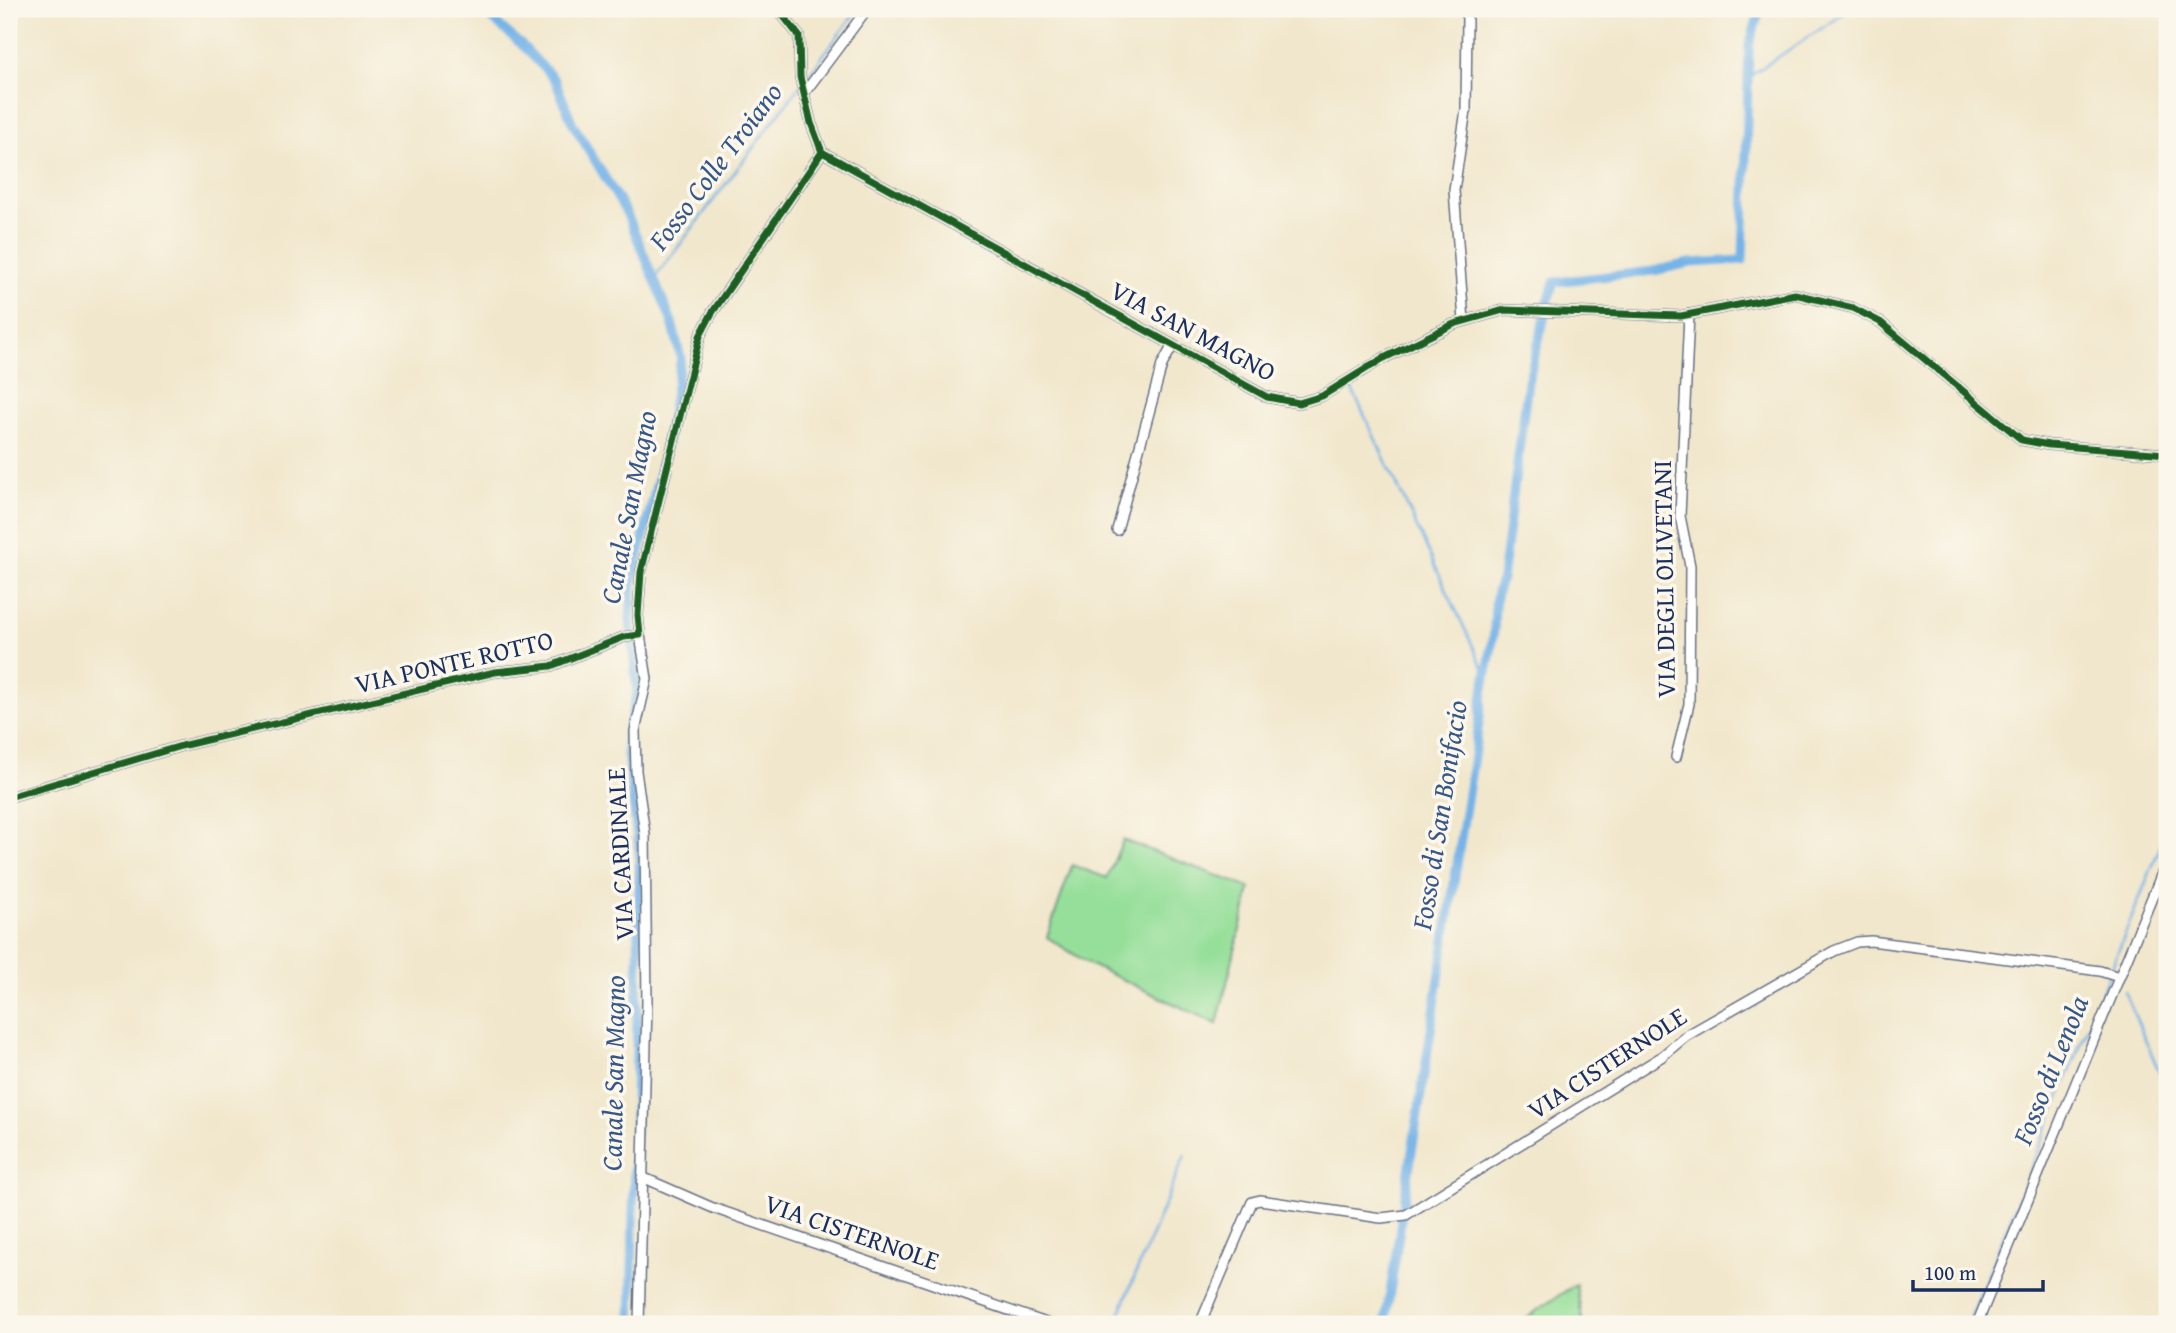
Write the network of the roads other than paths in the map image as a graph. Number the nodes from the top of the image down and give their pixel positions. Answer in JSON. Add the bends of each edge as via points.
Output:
{"nodes":[{"id":1,"x":778,"y":9,"type":"edge"},
{"id":2,"x":867,"y":9,"type":"edge"},
{"id":3,"x":1461,"y":9,"type":"edge"},
{"id":4,"x":804,"y":90,"type":"junction"},
{"id":5,"x":822,"y":152,"type":"junction"},
{"id":6,"x":1689,"y":314,"type":"junction"},
{"id":7,"x":1464,"y":321,"type":"junction"},
{"id":8,"x":1173,"y":345,"type":"junction"},
{"id":9,"x":2167,"y":454,"type":"edge"},
{"id":10,"x":1116,"y":530,"type":"dead end"},
{"id":11,"x":633,"y":636,"type":"junction"},
{"id":12,"x":1676,"y":757,"type":"dead end"},
{"id":13,"x":9,"y":797,"type":"edge"},
{"id":14,"x":2167,"y":861,"type":"edge"},
{"id":15,"x":2113,"y":975,"type":"junction"},
{"id":16,"x":642,"y":1177,"type":"junction"},
{"id":17,"x":639,"y":1324,"type":"edge"},
{"id":18,"x":1049,"y":1324,"type":"edge"},
{"id":19,"x":1200,"y":1324,"type":"edge"},
{"id":20,"x":1977,"y":1324,"type":"edge"}],
"edges":[{"from":1,"to":4,"type":"street","via":[[799,36]]},
{"from":2,"to":4,"type":"street"},
{"from":3,"to":7,"type":"street","via":[[1467,16],[1466,110],[1454,190]]},
{"from":4,"to":5,"type":"street"},
{"from":5,"to":8,"type":"street","name":"VIA SAN MAGNO"},
{"from":5,"to":11,"type":"street","via":[[700,336],[641,572]]},
{"from":6,"to":7,"type":"street","name":"VIA SAN MAGNO","via":[[1504,310]]},
{"from":6,"to":9,"type":"street","name":"VIA SAN MAGNO","via":[[1795,294],[1824,299],[1880,322],[2022,440]]},
{"from":6,"to":12,"type":"street","name":"VIA DEGLI OLIVETANI","via":[[1680,516],[1690,566],[1689,704]]},
{"from":7,"to":8,"type":"street","name":"VIA SAN MAGNO","via":[[1382,359],[1322,397],[1299,403],[1267,397]]},
{"from":8,"to":10,"type":"street","via":[[1162,365]]},
{"from":11,"to":13,"type":"street","name":"VIA PONTE ROTTO","via":[[551,666],[495,672],[181,746]]},
{"from":11,"to":16,"type":"street","name":"VIA CARDINALE","via":[[648,679],[635,731],[646,857]]},
{"from":14,"to":15,"type":"street"},
{"from":15,"to":19,"type":"street","name":"VIA CISTERNOLE","via":[[1857,942],[1686,1036],[1661,1057],[1401,1217],[1252,1202]]},
{"from":15,"to":20,"type":"street"},
{"from":16,"to":17,"type":"street","name":"VIA CARDINALE"},
{"from":16,"to":18,"type":"street","name":"VIA CISTERNOLE","via":[[713,1208]]}]}
